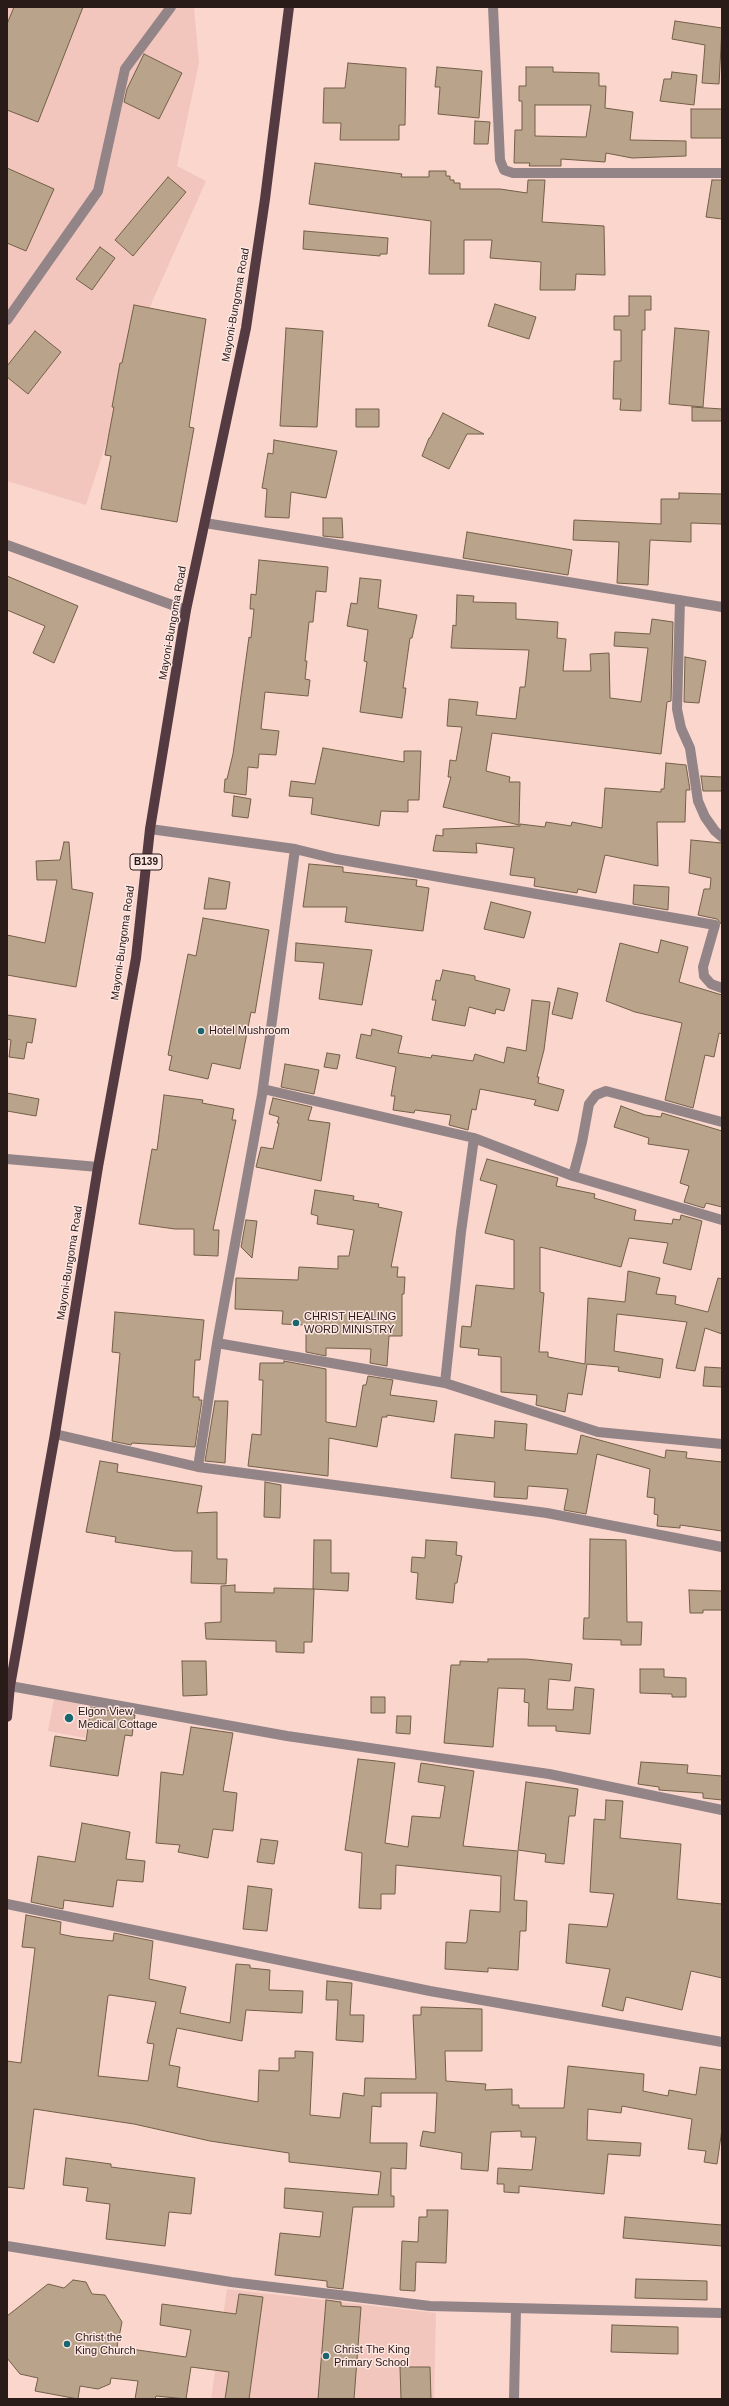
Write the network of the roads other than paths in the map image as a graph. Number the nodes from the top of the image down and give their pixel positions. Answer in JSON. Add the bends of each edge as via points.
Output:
{"nodes":[{"id":1,"x":171,"y":7,"type":"edge"},
{"id":2,"x":289,"y":7,"type":"edge"},
{"id":3,"x":493,"y":7,"type":"edge"},
{"id":4,"x":722,"y":173,"type":"edge"},
{"id":5,"x":7,"y":320,"type":"edge"},
{"id":6,"x":205,"y":523,"type":"junction"},
{"id":7,"x":7,"y":544,"type":"edge"},
{"id":8,"x":680,"y":600,"type":"junction"},
{"id":9,"x":722,"y":607,"type":"edge"},
{"id":10,"x":186,"y":610,"type":"junction"},
{"id":11,"x":150,"y":829,"type":"junction"},
{"id":12,"x":722,"y":837,"type":"edge"},
{"id":13,"x":296,"y":849,"type":"junction"},
{"id":14,"x":718,"y":926,"type":"edge"},
{"id":15,"x":722,"y":988,"type":"edge"},
{"id":16,"x":263,"y":1089,"type":"junction"},
{"id":17,"x":722,"y":1122,"type":"edge"},
{"id":18,"x":474,"y":1138,"type":"junction"},
{"id":19,"x":7,"y":1159,"type":"edge"},
{"id":20,"x":98,"y":1167,"type":"junction"},
{"id":21,"x":573,"y":1176,"type":"junction"},
{"id":22,"x":722,"y":1220,"type":"edge"},
{"id":23,"x":217,"y":1343,"type":"junction"},
{"id":24,"x":444,"y":1383,"type":"junction"},
{"id":25,"x":55,"y":1434,"type":"junction"},
{"id":26,"x":722,"y":1444,"type":"edge"},
{"id":27,"x":198,"y":1467,"type":"junction"},
{"id":28,"x":722,"y":1547,"type":"edge"},
{"id":29,"x":10,"y":1686,"type":"junction"},
{"id":30,"x":7,"y":1717,"type":"edge"},
{"id":31,"x":722,"y":1810,"type":"edge"},
{"id":32,"x":7,"y":1904,"type":"edge"},
{"id":33,"x":722,"y":2042,"type":"edge"},
{"id":34,"x":7,"y":2246,"type":"edge"},
{"id":35,"x":516,"y":2309,"type":"junction"},
{"id":36,"x":722,"y":2313,"type":"edge"},
{"id":37,"x":514,"y":2399,"type":"edge"}],
"edges":[{"from":1,"to":5,"type":"street","via":[[125,69],[98,191]]},
{"from":2,"to":6,"type":"main road","name":"Mayoni-Bungoma Road","number":"B139","via":[[246,328]]},
{"from":3,"to":4,"type":"street","via":[[500,160],[504,170],[513,173]]},
{"from":6,"to":8,"type":"street"},
{"from":6,"to":10,"type":"main road","name":"Mayoni-Bungoma Road","number":"B139"},
{"from":7,"to":10,"type":"street"},
{"from":8,"to":9,"type":"street"},
{"from":8,"to":12,"type":"street","via":[[677,709],[681,728],[690,748],[698,801],[705,817]]},
{"from":10,"to":11,"type":"main road","name":"Mayoni-Bungoma Road","number":"B139"},
{"from":11,"to":13,"type":"street"},
{"from":11,"to":20,"type":"main road","name":"Mayoni-Bungoma Road","number":"B139","via":[[136,958]]},
{"from":13,"to":14,"type":"street","via":[[336,859]]},
{"from":13,"to":16,"type":"street"},
{"from":14,"to":15,"type":"street","via":[[703,967],[704,976],[711,984]]},
{"from":16,"to":18,"type":"street"},
{"from":16,"to":23,"type":"street"},
{"from":17,"to":21,"type":"street","via":[[606,1091],[596,1095],[589,1104]]},
{"from":18,"to":21,"type":"street"},
{"from":18,"to":24,"type":"street"},
{"from":19,"to":20,"type":"street"},
{"from":20,"to":25,"type":"main road","name":"Mayoni-Bungoma Road","number":"B139"},
{"from":21,"to":22,"type":"street"},
{"from":23,"to":24,"type":"street"},
{"from":23,"to":27,"type":"street"},
{"from":24,"to":26,"type":"street","via":[[598,1432]]},
{"from":25,"to":27,"type":"street"},
{"from":25,"to":29,"type":"main road","name":"Mayoni-Bungoma Road","number":"B139"},
{"from":27,"to":28,"type":"street","via":[[547,1513]]},
{"from":29,"to":30,"type":"main road","name":"Mayoni-Bungoma Road","number":"B139"},
{"from":29,"to":31,"type":"street","via":[[288,1736],[549,1774]]},
{"from":32,"to":33,"type":"street","via":[[430,1991]]},
{"from":34,"to":35,"type":"street","via":[[231,2282],[430,2306]]},
{"from":35,"to":36,"type":"street"},
{"from":35,"to":37,"type":"street"}]}
